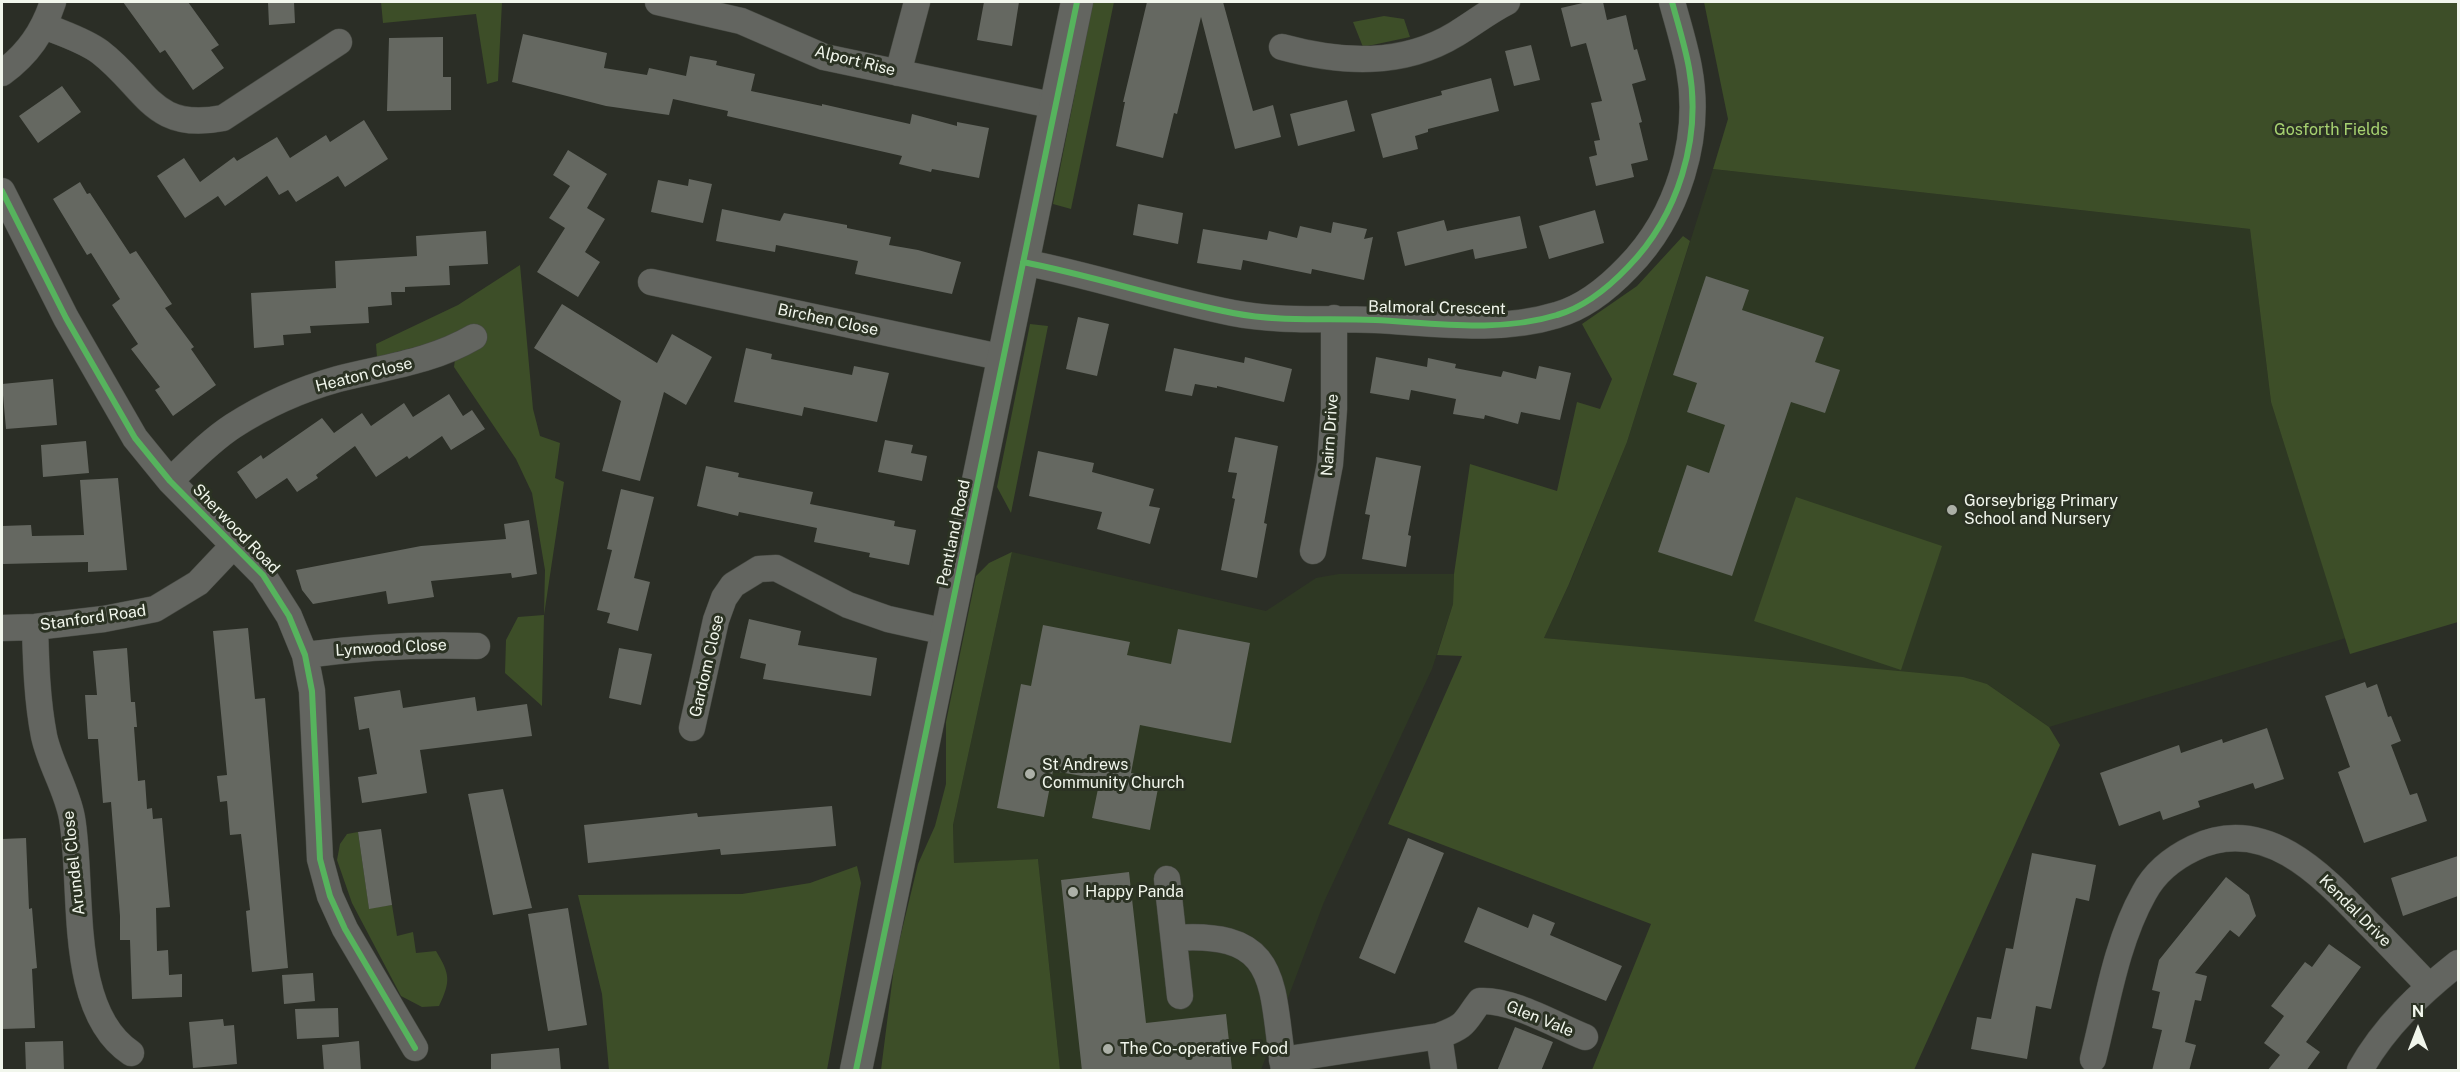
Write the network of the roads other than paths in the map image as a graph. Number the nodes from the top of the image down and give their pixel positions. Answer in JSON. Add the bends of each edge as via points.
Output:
{"nodes":[{"id":1,"x":53,"y":2,"type":"edge"},
{"id":2,"x":658,"y":2,"type":"edge"},
{"id":3,"x":916,"y":2,"type":"edge"},
{"id":4,"x":1077,"y":2,"type":"edge"},
{"id":5,"x":1507,"y":2,"type":"edge"},
{"id":6,"x":1672,"y":2,"type":"edge"},
{"id":7,"x":45,"y":26,"type":"junction"},
{"id":8,"x":339,"y":42,"type":"dead end"},
{"id":9,"x":1282,"y":47,"type":"dead end"},
{"id":10,"x":2,"y":73,"type":"edge"},
{"id":11,"x":898,"y":73,"type":"junction"},
{"id":12,"x":1056,"y":106,"type":"junction"},
{"id":13,"x":2,"y":191,"type":"edge"},
{"id":14,"x":1023,"y":262,"type":"junction"},
{"id":15,"x":651,"y":282,"type":"dead end"},
{"id":16,"x":1334,"y":318,"type":"junction"},
{"id":17,"x":474,"y":337,"type":"dead end"},
{"id":18,"x":1004,"y":358,"type":"junction"},
{"id":19,"x":171,"y":480,"type":"junction"},
{"id":20,"x":233,"y":546,"type":"junction"},
{"id":21,"x":1312,"y":550,"type":"dead end"},
{"id":22,"x":35,"y":627,"type":"junction"},
{"id":23,"x":2,"y":628,"type":"edge"},
{"id":24,"x":946,"y":632,"type":"junction"},
{"id":25,"x":477,"y":646,"type":"dead end"},
{"id":26,"x":305,"y":655,"type":"junction"},
{"id":27,"x":692,"y":728,"type":"dead end"},
{"id":28,"x":1167,"y":879,"type":"dead end"},
{"id":29,"x":1174,"y":938,"type":"junction"},
{"id":30,"x":2458,"y":963,"type":"edge"},
{"id":31,"x":2429,"y":986,"type":"junction"},
{"id":32,"x":1180,"y":996,"type":"dead end"},
{"id":33,"x":1439,"y":1036,"type":"junction"},
{"id":34,"x":1585,"y":1037,"type":"dead end"},
{"id":35,"x":415,"y":1048,"type":"dead end"},
{"id":36,"x":131,"y":1053,"type":"dead end"},
{"id":37,"x":2093,"y":1059,"type":"dead end"},
{"id":38,"x":1283,"y":1065,"type":"edge"},
{"id":39,"x":856,"y":1071,"type":"edge"},
{"id":40,"x":1444,"y":1071,"type":"edge"},
{"id":41,"x":2361,"y":1071,"type":"edge"}],
"edges":[{"from":1,"to":7,"type":"street"},
{"from":2,"to":11,"type":"street","name":"Alport Rise","via":[[741,21],[824,57]]},
{"from":3,"to":11,"type":"street"},
{"from":4,"to":12,"type":"street","name":"Pentland Road"},
{"from":5,"to":9,"type":"street","via":[[1438,43],[1398,57],[1340,58]]},
{"from":6,"to":16,"type":"street","name":"Balmoral Crescent","via":[[1689,70],[1690,146],[1679,187],[1665,218],[1646,249],[1614,281],[1584,304],[1557,315],[1522,322],[1474,325]]},
{"from":7,"to":8,"type":"street","via":[[101,53],[169,116],[203,122],[223,118]]},
{"from":7,"to":10,"type":"street","via":[[17,62]]},
{"from":11,"to":12,"type":"street","name":"Alport Rise"},
{"from":12,"to":14,"type":"street","name":"Pentland Road"},
{"from":13,"to":19,"type":"street","name":"Sherwood Road","via":[[113,403],[135,438]]},
{"from":14,"to":16,"type":"street","name":"Balmoral Crescent","via":[[1235,313]]},
{"from":14,"to":18,"type":"street","name":"Pentland Road"},
{"from":15,"to":18,"type":"street","name":"Birchen Close"},
{"from":16,"to":21,"type":"street","name":"Nairn Drive","via":[[1330,464]]},
{"from":17,"to":19,"type":"street","name":"Heaton Close","via":[[439,355],[336,380],[266,408],[232,426]]},
{"from":18,"to":24,"type":"street","name":"Pentland Road"},
{"from":19,"to":20,"type":"street","name":"Sherwood Road"},
{"from":20,"to":22,"type":"street","name":"Stanford Road","via":[[198,583],[155,609]]},
{"from":20,"to":26,"type":"street","name":"Sherwood Road","via":[[276,592]]},
{"from":22,"to":23,"type":"street","name":"Stanford Road"},
{"from":22,"to":36,"type":"street","name":"Arundel Close","via":[[44,737],[72,817],[87,982],[95,1010],[108,1033]]},
{"from":24,"to":27,"type":"street","name":"Gardom Close","via":[[848,605],[776,568],[759,570],[733,585],[724,598]]},
{"from":24,"to":39,"type":"street","name":"Pentland Road"},
{"from":25,"to":26,"type":"street","name":"Lynwood Close","via":[[402,645]]},
{"from":26,"to":35,"type":"street","name":"Sherwood Road","via":[[312,691],[320,859],[330,896],[345,929]]},
{"from":28,"to":29,"type":"street"},
{"from":29,"to":32,"type":"street"},
{"from":29,"to":38,"type":"street","via":[[1223,939],[1242,947],[1266,968],[1273,988]]},
{"from":30,"to":31,"type":"street"},
{"from":31,"to":37,"type":"street","name":"Kendal Drive","via":[[2326,879],[2278,847],[2227,839],[2177,856],[2144,891],[2128,930]]},
{"from":31,"to":41,"type":"street","via":[[2397,1019]]},
{"from":33,"to":34,"type":"street","name":"Glen Vale","via":[[1468,1021],[1480,1001],[1489,1000]]},
{"from":33,"to":38,"type":"street","name":"Glen Vale"},
{"from":33,"to":40,"type":"street"}]}
